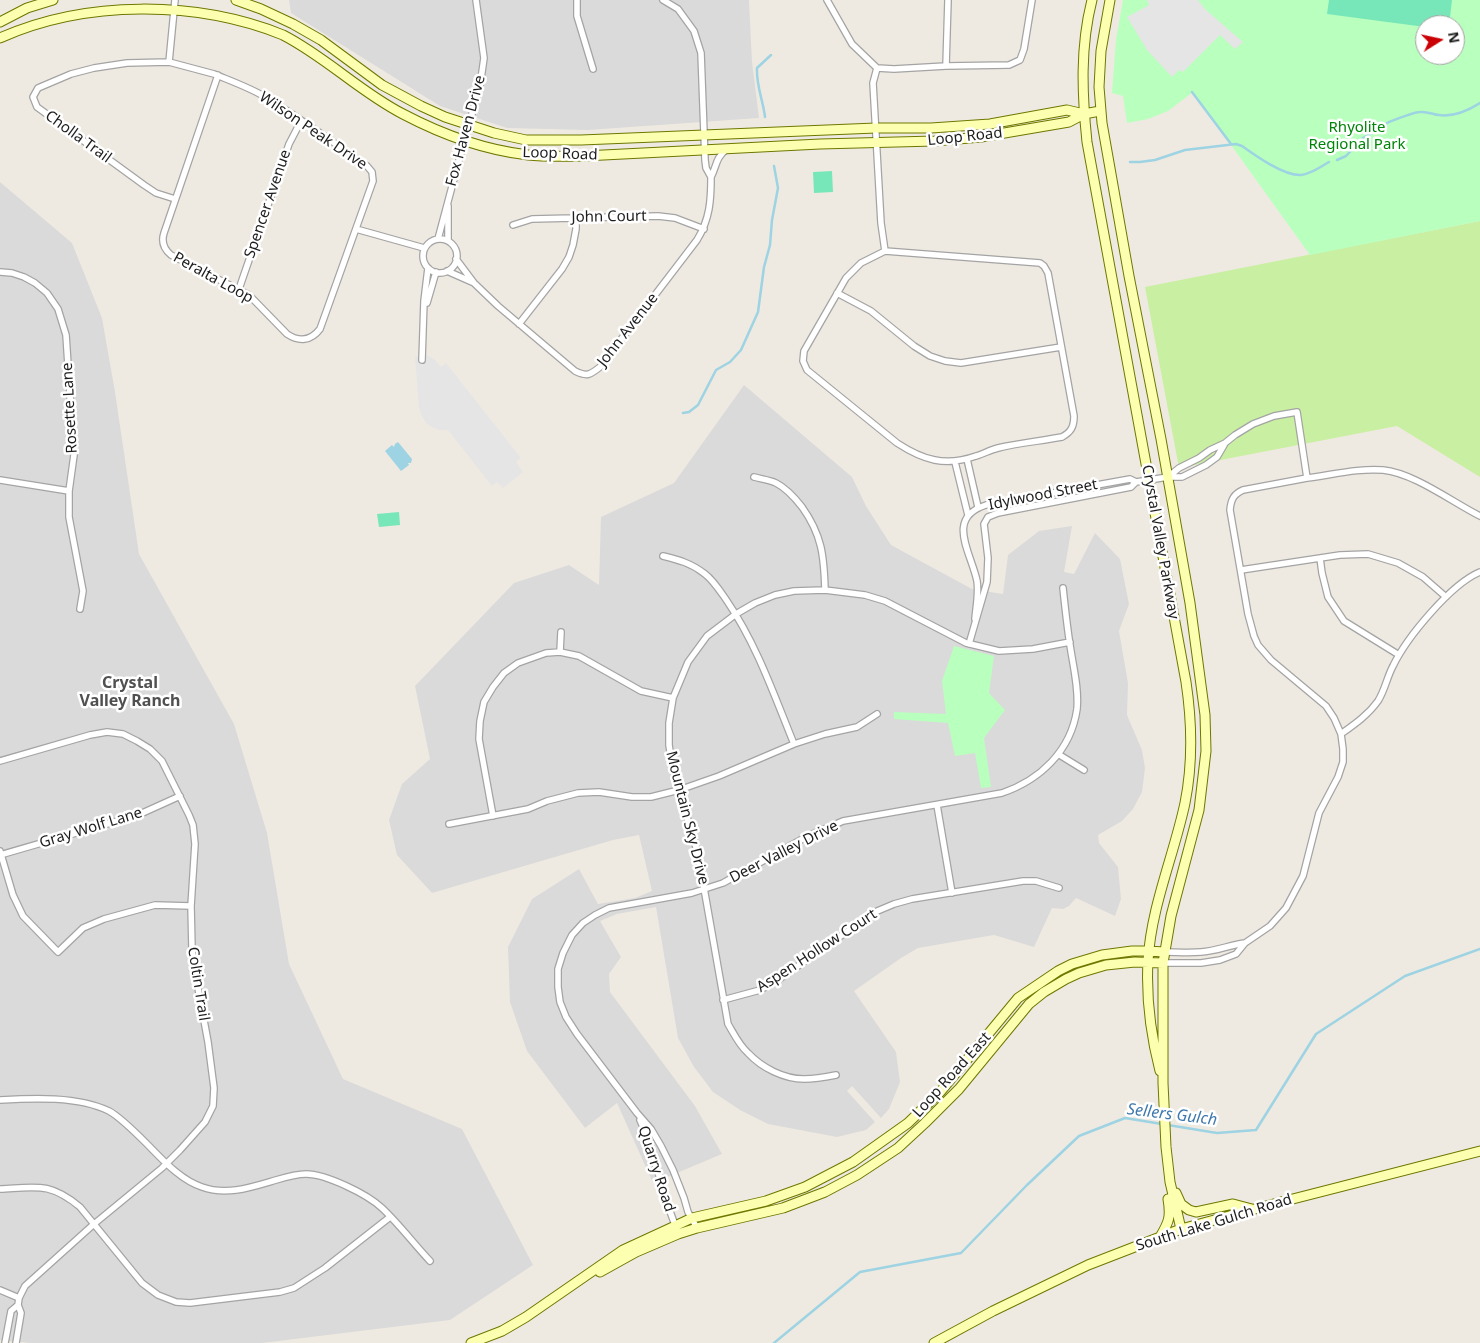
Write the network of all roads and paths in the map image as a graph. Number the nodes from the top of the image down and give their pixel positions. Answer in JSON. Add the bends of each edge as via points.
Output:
{"nodes":[{"id":1,"x":53,"y":0,"type":"edge"},
{"id":2,"x":236,"y":0,"type":"edge"},
{"id":3,"x":476,"y":0,"type":"edge"},
{"id":4,"x":577,"y":0,"type":"edge"},
{"id":5,"x":663,"y":0,"type":"edge"},
{"id":6,"x":827,"y":0,"type":"edge"},
{"id":7,"x":948,"y":0,"type":"edge"},
{"id":8,"x":1032,"y":0,"type":"edge"},
{"id":9,"x":1092,"y":0,"type":"edge"},
{"id":10,"x":1110,"y":0,"type":"edge"},
{"id":11,"x":175,"y":1,"type":"edge"},
{"id":12,"x":0,"y":22,"type":"edge"},
{"id":13,"x":0,"y":38,"type":"edge"},
{"id":14,"x":169,"y":62,"type":"junction"},
{"id":15,"x":946,"y":66,"type":"junction"},
{"id":16,"x":877,"y":68,"type":"junction"},
{"id":17,"x":593,"y":69,"type":"dead end"},
{"id":18,"x":218,"y":76,"type":"junction"},
{"id":19,"x":1100,"y":111,"type":"junction"},
{"id":20,"x":1084,"y":114,"type":"junction"},
{"id":21,"x":301,"y":121,"type":"junction"},
{"id":22,"x":469,"y":125,"type":"junction"},
{"id":23,"x":876,"y":128,"type":"junction"},
{"id":24,"x":704,"y":135,"type":"junction"},
{"id":25,"x":464,"y":140,"type":"junction"},
{"id":26,"x":877,"y":143,"type":"junction"},
{"id":27,"x":727,"y":149,"type":"junction"},
{"id":28,"x":705,"y":150,"type":"junction"},
{"id":29,"x":711,"y":177,"type":"junction"},
{"id":30,"x":175,"y":200,"type":"junction"},
{"id":31,"x":448,"y":202,"type":"junction"},
{"id":32,"x":576,"y":217,"type":"junction"},
{"id":33,"x":513,"y":225,"type":"dead end"},
{"id":34,"x":356,"y":229,"type":"junction"},
{"id":35,"x":704,"y":229,"type":"junction"},
{"id":36,"x":438,"y":238,"type":"junction"},
{"id":37,"x":448,"y":241,"type":"junction"},
{"id":38,"x":424,"y":248,"type":"junction"},
{"id":39,"x":885,"y":251,"type":"junction"},
{"id":40,"x":456,"y":259,"type":"junction"},
{"id":41,"x":428,"y":268,"type":"junction"},
{"id":42,"x":447,"y":271,"type":"junction"},
{"id":43,"x":0,"y":272,"type":"edge"},
{"id":44,"x":436,"y":272,"type":"junction"},
{"id":45,"x":474,"y":283,"type":"junction"},
{"id":46,"x":239,"y":289,"type":"junction"},
{"id":47,"x":837,"y":294,"type":"junction"},
{"id":48,"x":424,"y":314,"type":"junction"},
{"id":49,"x":519,"y":324,"type":"junction"},
{"id":50,"x":1061,"y":347,"type":"junction"},
{"id":51,"x":422,"y":360,"type":"dead end"},
{"id":52,"x":1225,"y":443,"type":"junction"},
{"id":53,"x":967,"y":459,"type":"junction"},
{"id":54,"x":955,"y":462,"type":"junction"},
{"id":55,"x":1168,"y":476,"type":"junction"},
{"id":56,"x":754,"y":477,"type":"dead end"},
{"id":57,"x":1307,"y":478,"type":"junction"},
{"id":58,"x":0,"y":480,"type":"edge"},
{"id":59,"x":1148,"y":480,"type":"junction"},
{"id":60,"x":1136,"y":482,"type":"junction"},
{"id":61,"x":69,"y":491,"type":"junction"},
{"id":62,"x":978,"y":507,"type":"junction"},
{"id":63,"x":968,"y":515,"type":"junction"},
{"id":64,"x":1480,"y":516,"type":"edge"},
{"id":65,"x":663,"y":556,"type":"dead end"},
{"id":66,"x":1320,"y":558,"type":"junction"},
{"id":67,"x":1241,"y":570,"type":"junction"},
{"id":68,"x":1480,"y":572,"type":"edge"},
{"id":69,"x":1062,"y":588,"type":"dead end"},
{"id":70,"x":825,"y":590,"type":"junction"},
{"id":71,"x":1446,"y":597,"type":"junction"},
{"id":72,"x":80,"y":609,"type":"dead end"},
{"id":73,"x":736,"y":614,"type":"junction"},
{"id":74,"x":975,"y":620,"type":"junction"},
{"id":75,"x":561,"y":632,"type":"dead end"},
{"id":76,"x":1070,"y":642,"type":"junction"},
{"id":77,"x":969,"y":644,"type":"junction"},
{"id":78,"x":560,"y":652,"type":"junction"},
{"id":79,"x":1399,"y":655,"type":"junction"},
{"id":80,"x":673,"y":698,"type":"junction"},
{"id":81,"x":877,"y":714,"type":"dead end"},
{"id":82,"x":1342,"y":734,"type":"junction"},
{"id":83,"x":794,"y":744,"type":"junction"},
{"id":84,"x":1058,"y":754,"type":"junction"},
{"id":85,"x":0,"y":761,"type":"edge"},
{"id":86,"x":1084,"y":770,"type":"dead end"},
{"id":87,"x":679,"y":790,"type":"junction"},
{"id":88,"x":180,"y":796,"type":"junction"},
{"id":89,"x":937,"y":805,"type":"junction"},
{"id":90,"x":493,"y":816,"type":"junction"},
{"id":91,"x":449,"y":824,"type":"dead end"},
{"id":92,"x":0,"y":853,"type":"edge"},
{"id":93,"x":1059,"y":888,"type":"dead end"},
{"id":94,"x":705,"y":890,"type":"junction"},
{"id":95,"x":952,"y":893,"type":"junction"},
{"id":96,"x":191,"y":906,"type":"junction"},
{"id":97,"x":1245,"y":943,"type":"junction"},
{"id":98,"x":1149,"y":951,"type":"junction"},
{"id":99,"x":1164,"y":952,"type":"junction"},
{"id":100,"x":1148,"y":962,"type":"junction"},
{"id":101,"x":1163,"y":963,"type":"junction"},
{"id":102,"x":722,"y":1000,"type":"junction"},
{"id":103,"x":836,"y":1075,"type":"dead end"},
{"id":104,"x":1162,"y":1083,"type":"junction"},
{"id":105,"x":0,"y":1100,"type":"edge"},
{"id":106,"x":637,"y":1113,"type":"junction"},
{"id":107,"x":1480,"y":1151,"type":"edge"},
{"id":108,"x":166,"y":1164,"type":"junction"},
{"id":109,"x":1170,"y":1182,"type":"junction"},
{"id":110,"x":0,"y":1189,"type":"edge"},
{"id":111,"x":1252,"y":1210,"type":"junction"},
{"id":112,"x":390,"y":1216,"type":"junction"},
{"id":113,"x":692,"y":1218,"type":"junction"},
{"id":114,"x":94,"y":1224,"type":"junction"},
{"id":115,"x":697,"y":1228,"type":"junction"},
{"id":116,"x":1181,"y":1229,"type":"junction"},
{"id":117,"x":676,"y":1230,"type":"junction"},
{"id":118,"x":1160,"y":1237,"type":"junction"},
{"id":119,"x":430,"y":1261,"type":"dead end"},
{"id":120,"x":0,"y":1290,"type":"edge"},
{"id":121,"x":19,"y":1298,"type":"junction"},
{"id":122,"x":18,"y":1305,"type":"junction"},
{"id":123,"x":5,"y":1343,"type":"edge"},
{"id":124,"x":16,"y":1343,"type":"edge"},
{"id":125,"x":471,"y":1343,"type":"edge"},
{"id":126,"x":934,"y":1343,"type":"edge"}],
"edges":[{"from":1,"to":12,"type":"street","via":[[27,8]]},
{"from":2,"to":22,"type":"street","name":"Loop Road","via":[[293,24],[321,40],[382,85]]},
{"from":3,"to":22,"type":"street","name":"Fox Haven Drive","via":[[484,58]]},
{"from":4,"to":17,"type":"street","via":[[577,16]]},
{"from":5,"to":24,"type":"street","name":"John Avenue","via":[[678,9],[694,31],[700,53]]},
{"from":6,"to":16,"type":"street","via":[[852,44]]},
{"from":7,"to":15,"type":"street"},
{"from":8,"to":15,"type":"street","via":[[1020,60],[1009,65]]},
{"from":9,"to":20,"type":"street","name":"Crystal Valley Parkway","via":[[1082,66]]},
{"from":10,"to":19,"type":"street","name":"Crystal Valley Parkway","via":[[1101,51]]},
{"from":11,"to":13,"type":"street","name":"Loop Road","via":[[125,1],[75,9]]},
{"from":11,"to":14,"type":"street"},
{"from":11,"to":25,"type":"street","name":"Loop Road","via":[[228,13],[284,35],[387,105]]},
{"from":14,"to":18,"type":"street","name":"Wilson Peak Drive"},
{"from":14,"to":30,"type":"street","name":"Cholla Trail","via":[[94,68],[38,88],[33,97],[37,107],[144,185]]},
{"from":15,"to":16,"type":"street"},
{"from":16,"to":23,"type":"street","via":[[873,83]]},
{"from":18,"to":21,"type":"street","name":"Wilson Peak Drive","via":[[266,97]]},
{"from":18,"to":30,"type":"street","name":"Peralta Loop"},
{"from":19,"to":20,"type":"street"},
{"from":19,"to":55,"type":"street","name":"Crystal Valley Parkway"},
{"from":20,"to":23,"type":"street","name":"Loop Road","via":[[1067,110],[990,124]]},
{"from":20,"to":26,"type":"street","name":"Loop Road","via":[[1069,122],[981,137]]},
{"from":20,"to":59,"type":"street","name":"Crystal Valley Parkway"},
{"from":21,"to":34,"type":"street","name":"Wilson Peak Drive","via":[[372,172],[373,180]]},
{"from":21,"to":46,"type":"street","name":"Spencer Avenue","via":[[288,144]]},
{"from":22,"to":24,"type":"street","name":"Loop Road","via":[[526,140]]},
{"from":22,"to":25,"type":"street","name":"Fox Haven Drive"},
{"from":23,"to":24,"type":"street","name":"Loop Road"},
{"from":23,"to":26,"type":"street"},
{"from":24,"to":28,"type":"street","name":"John Avenue"},
{"from":25,"to":28,"type":"street","name":"Loop Road","via":[[497,150],[554,156]]},
{"from":25,"to":31,"type":"street","name":"Fox Haven Drive"},
{"from":26,"to":27,"type":"street","name":"Loop Road"},
{"from":26,"to":39,"type":"street"},
{"from":27,"to":28,"type":"street","name":"Loop Road"},
{"from":27,"to":29,"type":"street","name":"John Avenue","via":[[717,159]]},
{"from":28,"to":29,"type":"street","name":"John Avenue","via":[[706,168]]},
{"from":29,"to":35,"type":"street","name":"John Avenue","via":[[710,212]]},
{"from":30,"to":46,"type":"street","name":"Peralta Loop","via":[[163,238],[164,248],[171,255]]},
{"from":31,"to":36,"type":"street","name":"Fox Haven Drive"},
{"from":31,"to":37,"type":"street","name":"Fox Haven Drive"},
{"from":32,"to":33,"type":"street","name":"John Court","via":[[532,218]]},
{"from":32,"to":35,"type":"street","name":"John Court","via":[[668,216]]},
{"from":32,"to":49,"type":"street","via":[[573,244],[562,269]]},
{"from":34,"to":38,"type":"street"},
{"from":34,"to":46,"type":"street","name":"Peralta Loop","via":[[320,329],[312,337],[302,340],[287,334],[256,300]]},
{"from":35,"to":49,"type":"street","name":"John Avenue","via":[[592,374],[583,375],[575,371]]},
{"from":36,"to":37,"type":"street"},
{"from":36,"to":38,"type":"street"},
{"from":37,"to":40,"type":"street","via":[[456,251]]},
{"from":38,"to":41,"type":"street","via":[[423,259]]},
{"from":39,"to":47,"type":"street","via":[[861,263],[846,278]]},
{"from":39,"to":50,"type":"street","via":[[1040,263],[1048,274]]},
{"from":40,"to":42,"type":"street"},
{"from":40,"to":45,"type":"street","name":"John Avenue"},
{"from":41,"to":44,"type":"street"},
{"from":41,"to":48,"type":"street"},
{"from":42,"to":44,"type":"street"},
{"from":42,"to":45,"type":"street","name":"John Avenue"},
{"from":43,"to":61,"type":"street","name":"Rosette Lane","via":[[12,273],[36,284],[58,309],[66,335],[74,455]]},
{"from":44,"to":48,"type":"street"},
{"from":45,"to":49,"type":"street","name":"John Avenue"},
{"from":47,"to":50,"type":"street","via":[[871,311],[930,356],[945,361],[961,363]]},
{"from":47,"to":54,"type":"street","via":[[804,351],[803,361],[807,370],[910,452],[938,462]]},
{"from":48,"to":51,"type":"street"},
{"from":50,"to":53,"type":"street","via":[[1074,416],[1070,433],[996,448]]},
{"from":52,"to":55,"type":"street","name":"Idylwood Street"},
{"from":52,"to":55,"type":"street","name":"Idylwood Street","via":[[1206,465],[1182,477]]},
{"from":52,"to":57,"type":"street","name":"Idylwood Street","via":[[1253,424],[1297,412]]},
{"from":53,"to":54,"type":"street"},
{"from":53,"to":62,"type":"street"},
{"from":54,"to":63,"type":"street"},
{"from":55,"to":59,"type":"street","name":"Idylwood Street"},
{"from":55,"to":99,"type":"street","name":"Crystal Valley Parkway","via":[[1190,603],[1206,733],[1199,810]]},
{"from":56,"to":70,"type":"street","via":[[776,483],[795,498],[809,517],[819,537]]},
{"from":57,"to":64,"type":"street","via":[[1384,470],[1417,481]]},
{"from":57,"to":67,"type":"street","via":[[1249,488],[1232,498],[1230,510]]},
{"from":58,"to":61,"type":"street"},
{"from":59,"to":60,"type":"street","name":"Idylwood Street"},
{"from":59,"to":98,"type":"street","name":"Crystal Valley Parkway","via":[[1186,682],[1191,741],[1185,802]]},
{"from":60,"to":62,"type":"street","name":"Idylwood Street","via":[[1130,479]]},
{"from":60,"to":74,"type":"street","name":"Idylwood Street","via":[[1131,488],[998,512],[988,517],[984,524],[987,582]]},
{"from":61,"to":72,"type":"street","name":"Rosette Lane","via":[[69,517],[83,591]]},
{"from":62,"to":63,"type":"street","name":"Idylwood Street"},
{"from":63,"to":74,"type":"street","name":"Idylwood Street","via":[[964,533],[978,589]]},
{"from":65,"to":73,"type":"street","via":[[686,562],[705,574]]},
{"from":66,"to":67,"type":"street"},
{"from":66,"to":71,"type":"street","via":[[1368,554],[1398,563],[1423,577]]},
{"from":66,"to":79,"type":"street","via":[[1328,597],[1344,621]]},
{"from":67,"to":82,"type":"street","via":[[1248,614],[1258,645],[1326,706]]},
{"from":68,"to":71,"type":"street","via":[[1460,583]]},
{"from":69,"to":76,"type":"street","name":"Deer Valley Drive"},
{"from":70,"to":73,"type":"street","name":"Mountain Sky Drive","via":[[774,595]]},
{"from":70,"to":77,"type":"street","name":"Mountain Sky Drive","via":[[886,601]]},
{"from":71,"to":79,"type":"street"},
{"from":73,"to":80,"type":"street","name":"Mountain Sky Drive","via":[[707,636],[688,662]]},
{"from":73,"to":83,"type":"street","via":[[760,658]]},
{"from":74,"to":77,"type":"street","name":"Idylwood Street"},
{"from":75,"to":78,"type":"street"},
{"from":76,"to":77,"type":"street","name":"Mountain Sky Drive","via":[[999,651]]},
{"from":76,"to":84,"type":"street","name":"Deer Valley Drive","via":[[1077,709],[1072,728]]},
{"from":78,"to":80,"type":"street","via":[[580,656],[641,690]]},
{"from":78,"to":90,"type":"street","via":[[546,653],[518,663],[504,673],[484,702],[479,739]]},
{"from":79,"to":82,"type":"street","via":[[1378,700]]},
{"from":80,"to":87,"type":"street","name":"Mountain Sky Drive","via":[[669,746]]},
{"from":81,"to":83,"type":"street","via":[[857,728]]},
{"from":82,"to":97,"type":"street","via":[[1342,762],[1338,777],[1320,813],[1303,876],[1286,908],[1270,926]]},
{"from":83,"to":87,"type":"street"},
{"from":84,"to":86,"type":"street"},
{"from":84,"to":89,"type":"street","name":"Deer Valley Drive","via":[[1043,771],[1018,788],[1002,794]]},
{"from":85,"to":88,"type":"street","name":"Coltin Trail","via":[[90,735],[123,734],[150,749],[162,761]]},
{"from":87,"to":90,"type":"street","via":[[651,797],[578,793]]},
{"from":87,"to":94,"type":"street","name":"Mountain Sky Drive"},
{"from":88,"to":92,"type":"street","name":"Gray Wolf Lane","via":[[138,815]]},
{"from":88,"to":96,"type":"street","name":"Coltin Trail","via":[[194,834]]},
{"from":89,"to":94,"type":"street","name":"Deer Valley Drive","via":[[832,825],[723,884]]},
{"from":89,"to":95,"type":"street"},
{"from":90,"to":91,"type":"street"},
{"from":92,"to":96,"type":"street","via":[[23,916],[58,952],[83,928],[104,919],[155,905]]},
{"from":93,"to":95,"type":"street","name":"Aspen Hollow Court","via":[[1023,881]]},
{"from":94,"to":102,"type":"street","name":"Mountain Sky Drive"},
{"from":94,"to":106,"type":"street","name":"Deer Valley Drive","via":[[609,908],[595,914],[572,935],[563,952],[558,969],[558,988],[566,1017]]},
{"from":95,"to":102,"type":"street","name":"Aspen Hollow Court","via":[[903,901],[875,912],[766,986],[743,996]]},
{"from":96,"to":108,"type":"street","name":"Coltin Trail","via":[[192,950],[214,1088],[213,1106],[205,1122]]},
{"from":97,"to":99,"type":"street","via":[[1200,952]]},
{"from":97,"to":101,"type":"street","via":[[1236,954],[1220,960]]},
{"from":98,"to":99,"type":"street","name":"Loop Road East"},
{"from":98,"to":100,"type":"street","name":"Crystal Valley Parkway"},
{"from":98,"to":113,"type":"street","name":"Loop Road East","via":[[1116,953],[1086,960],[1058,971],[1024,993],[941,1091],[908,1124],[853,1162],[805,1187],[766,1201]]},
{"from":99,"to":101,"type":"street","name":"Crystal Valley Parkway"},
{"from":100,"to":101,"type":"street","name":"Loop Road East"},
{"from":100,"to":104,"type":"street","name":"Crystal Valley Parkway","via":[[1151,1020]]},
{"from":100,"to":115,"type":"street","name":"Loop Road East","via":[[1094,968],[1044,992],[1029,1004],[959,1089],[925,1123],[898,1148],[857,1175],[783,1208]]},
{"from":101,"to":104,"type":"street","name":"Crystal Valley Parkway"},
{"from":102,"to":103,"type":"street","name":"Mountain Sky Drive","via":[[728,1024],[737,1040],[762,1065],[796,1078]]},
{"from":104,"to":109,"type":"street","name":"Crystal Valley Parkway"},
{"from":105,"to":108,"type":"street","via":[[78,1101],[109,1111]]},
{"from":106,"to":113,"type":"street","name":"Quarry Road","via":[[661,1146]]},
{"from":106,"to":117,"type":"street","name":"Quarry Road","via":[[649,1139]]},
{"from":107,"to":111,"type":"street","name":"South Lake Gulch Road"},
{"from":108,"to":112,"type":"street","via":[[201,1187],[215,1190],[235,1191],[307,1174],[325,1178],[370,1198]]},
{"from":108,"to":114,"type":"street","name":"Coltin Trail"},
{"from":109,"to":111,"type":"street","via":[[1181,1204],[1189,1210],[1204,1211],[1233,1204]]},
{"from":109,"to":116,"type":"street","name":"Crystal Valley Parkway"},
{"from":109,"to":118,"type":"street","via":[[1167,1191],[1170,1216]]},
{"from":110,"to":114,"type":"street","via":[[46,1188],[57,1191],[69,1198]]},
{"from":111,"to":116,"type":"street","name":"South Lake Gulch Road"},
{"from":112,"to":114,"type":"street","via":[[325,1268],[294,1288],[190,1303],[158,1295],[142,1283]]},
{"from":112,"to":119,"type":"street"},
{"from":113,"to":115,"type":"street","name":"Quarry Road"},
{"from":113,"to":117,"type":"street","name":"Loop Road East"},
{"from":114,"to":121,"type":"street","name":"Coltin Trail","via":[[25,1286]]},
{"from":115,"to":117,"type":"street","name":"Loop Road East"},
{"from":116,"to":118,"type":"street","name":"South Lake Gulch Road"},
{"from":117,"to":125,"type":"street","name":"Loop Road East","via":[[623,1250],[502,1331]]},
{"from":118,"to":126,"type":"street","name":"South Lake Gulch Road","via":[[1088,1265]]},
{"from":120,"to":121,"type":"street"},
{"from":121,"to":122,"type":"street","name":"Coltin Trail"},
{"from":122,"to":123,"type":"street","name":"Coltin Trail","via":[[11,1311]]},
{"from":122,"to":124,"type":"street","name":"Coltin Trail"}]}
